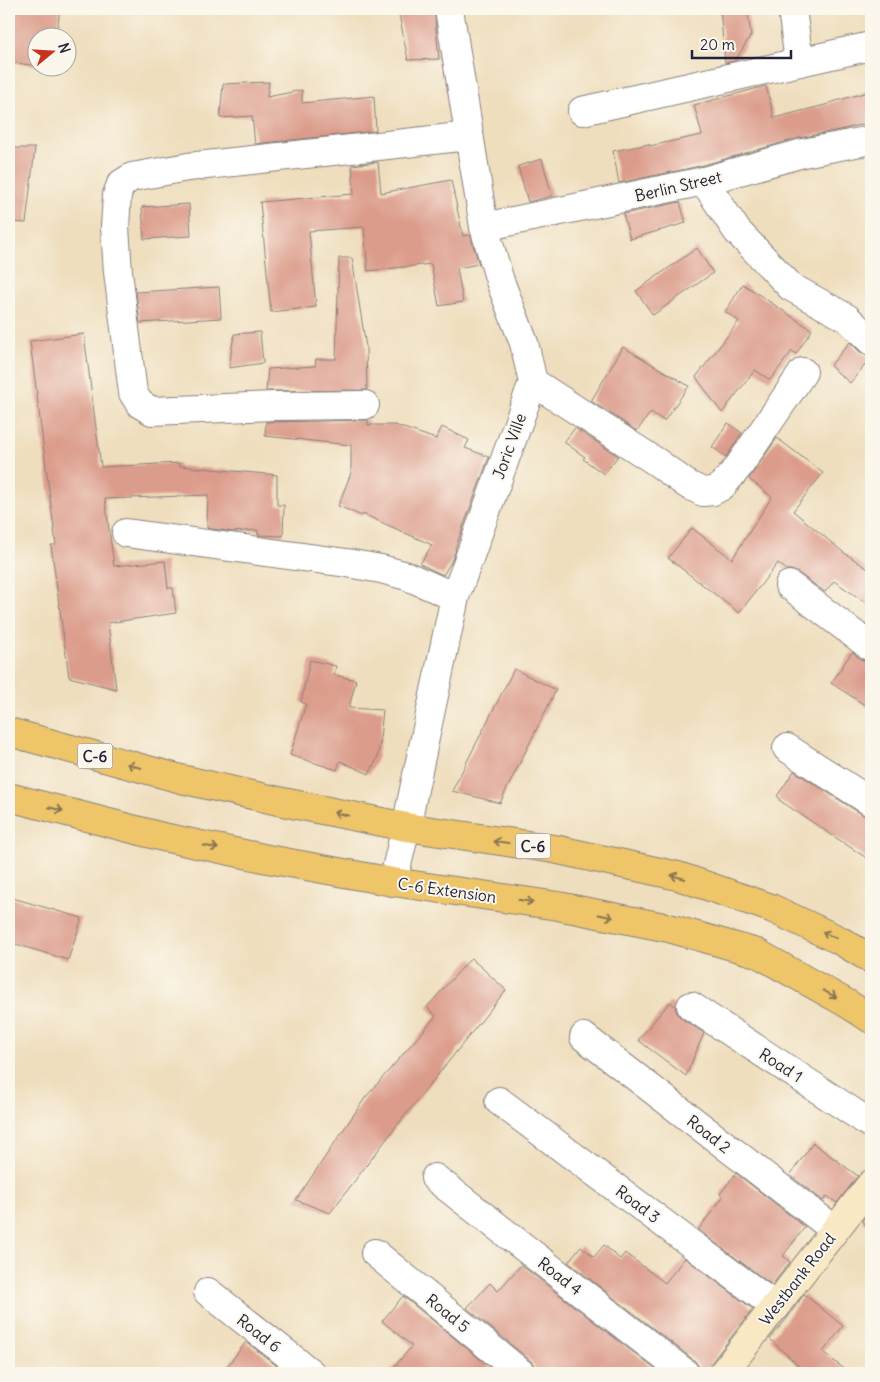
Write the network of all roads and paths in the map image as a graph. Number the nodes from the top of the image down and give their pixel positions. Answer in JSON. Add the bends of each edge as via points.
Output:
{"nodes":[{"id":1,"x":449,"y":9,"type":"edge"},
{"id":2,"x":792,"y":9,"type":"edge"},
{"id":3,"x":871,"y":46,"type":"edge"},
{"id":4,"x":799,"y":62,"type":"junction"},
{"id":5,"x":582,"y":111,"type":"dead end"},
{"id":6,"x":469,"y":136,"type":"junction"},
{"id":7,"x":871,"y":140,"type":"edge"},
{"id":8,"x":704,"y":181,"type":"junction"},
{"id":9,"x":484,"y":227,"type":"junction"},
{"id":10,"x":871,"y":342,"type":"edge"},
{"id":11,"x":802,"y":372,"type":"dead end"},
{"id":12,"x":533,"y":382,"type":"junction"},
{"id":13,"x":365,"y":405,"type":"dead end"},
{"id":14,"x":126,"y":533,"type":"dead end"},
{"id":15,"x":789,"y":585,"type":"dead end"},
{"id":16,"x":455,"y":597,"type":"junction"},
{"id":17,"x":871,"y":647,"type":"edge"},
{"id":18,"x":9,"y":732,"type":"edge"},
{"id":19,"x":786,"y":748,"type":"dead end"},
{"id":20,"x":9,"y":797,"type":"edge"},
{"id":21,"x":871,"y":802,"type":"edge"},
{"id":22,"x":406,"y":827,"type":"junction"},
{"id":23,"x":392,"y":882,"type":"junction"},
{"id":24,"x":871,"y":959,"type":"edge"},
{"id":25,"x":691,"y":1006,"type":"dead end"},
{"id":26,"x":871,"y":1019,"type":"edge"},
{"id":27,"x":584,"y":1037,"type":"dead end"},
{"id":28,"x":499,"y":1101,"type":"dead end"},
{"id":29,"x":871,"y":1124,"type":"edge"},
{"id":30,"x":435,"y":1178,"type":"dead end"},
{"id":31,"x":871,"y":1184,"type":"edge"},
{"id":32,"x":835,"y":1230,"type":"junction"},
{"id":33,"x":375,"y":1253,"type":"dead end"},
{"id":34,"x":208,"y":1292,"type":"dead end"},
{"id":35,"x":776,"y":1306,"type":"junction"},
{"id":36,"x":312,"y":1373,"type":"edge"},
{"id":37,"x":521,"y":1373,"type":"edge"},
{"id":38,"x":685,"y":1373,"type":"edge"},
{"id":39,"x":723,"y":1373,"type":"edge"}],
"edges":[{"from":1,"to":6,"type":"street"},
{"from":2,"to":4,"type":"street"},
{"from":3,"to":4,"type":"street"},
{"from":4,"to":5,"type":"street"},
{"from":6,"to":9,"type":"street"},
{"from":6,"to":13,"type":"street","via":[[188,166],[132,178],[121,184],[115,227],[118,272],[133,393],[140,404],[152,412]]},
{"from":7,"to":8,"type":"street","name":"Berlin Street","via":[[803,153]]},
{"from":8,"to":9,"type":"street","name":"Berlin Street"},
{"from":8,"to":10,"type":"street","via":[[737,231],[791,286],[847,318]]},
{"from":9,"to":12,"type":"street","via":[[524,343]]},
{"from":11,"to":12,"type":"street","via":[[739,466],[722,486],[703,492]]},
{"from":12,"to":16,"type":"street","name":"Joric Ville"},
{"from":14,"to":16,"type":"street","via":[[381,569],[407,576]]},
{"from":15,"to":17,"type":"street"},
{"from":16,"to":22,"type":"street","name":"Joric Ville"},
{"from":22,"to":18,"type":"main road","number":"C-6","one_way":true,"via":[[181,779]]},
{"from":19,"to":21,"type":"street"},
{"from":20,"to":23,"type":"main road","name":"C-6 Extension","one_way":true,"via":[[164,837]]},
{"from":22,"to":23,"type":"street","name":"Joric Ville"},
{"from":24,"to":22,"type":"main road","number":"C-6","one_way":true,"via":[[840,940],[771,908],[678,876],[554,849]]},
{"from":23,"to":26,"type":"main road","name":"C-6 Extension","one_way":true,"via":[[558,906],[678,930],[757,953]]},
{"from":25,"to":29,"type":"street","name":"Road 1"},
{"from":27,"to":32,"type":"street","name":"Road 2"},
{"from":28,"to":35,"type":"street","name":"Road 3"},
{"from":30,"to":38,"type":"street","name":"Road 4"},
{"from":31,"to":32,"type":"street","name":"Westbank Road"},
{"from":32,"to":35,"type":"street","name":"Westbank Road"},
{"from":33,"to":37,"type":"street","name":"Road 5"},
{"from":34,"to":36,"type":"street","name":"Road 6"},
{"from":35,"to":39,"type":"street","name":"Westbank Road"}]}
